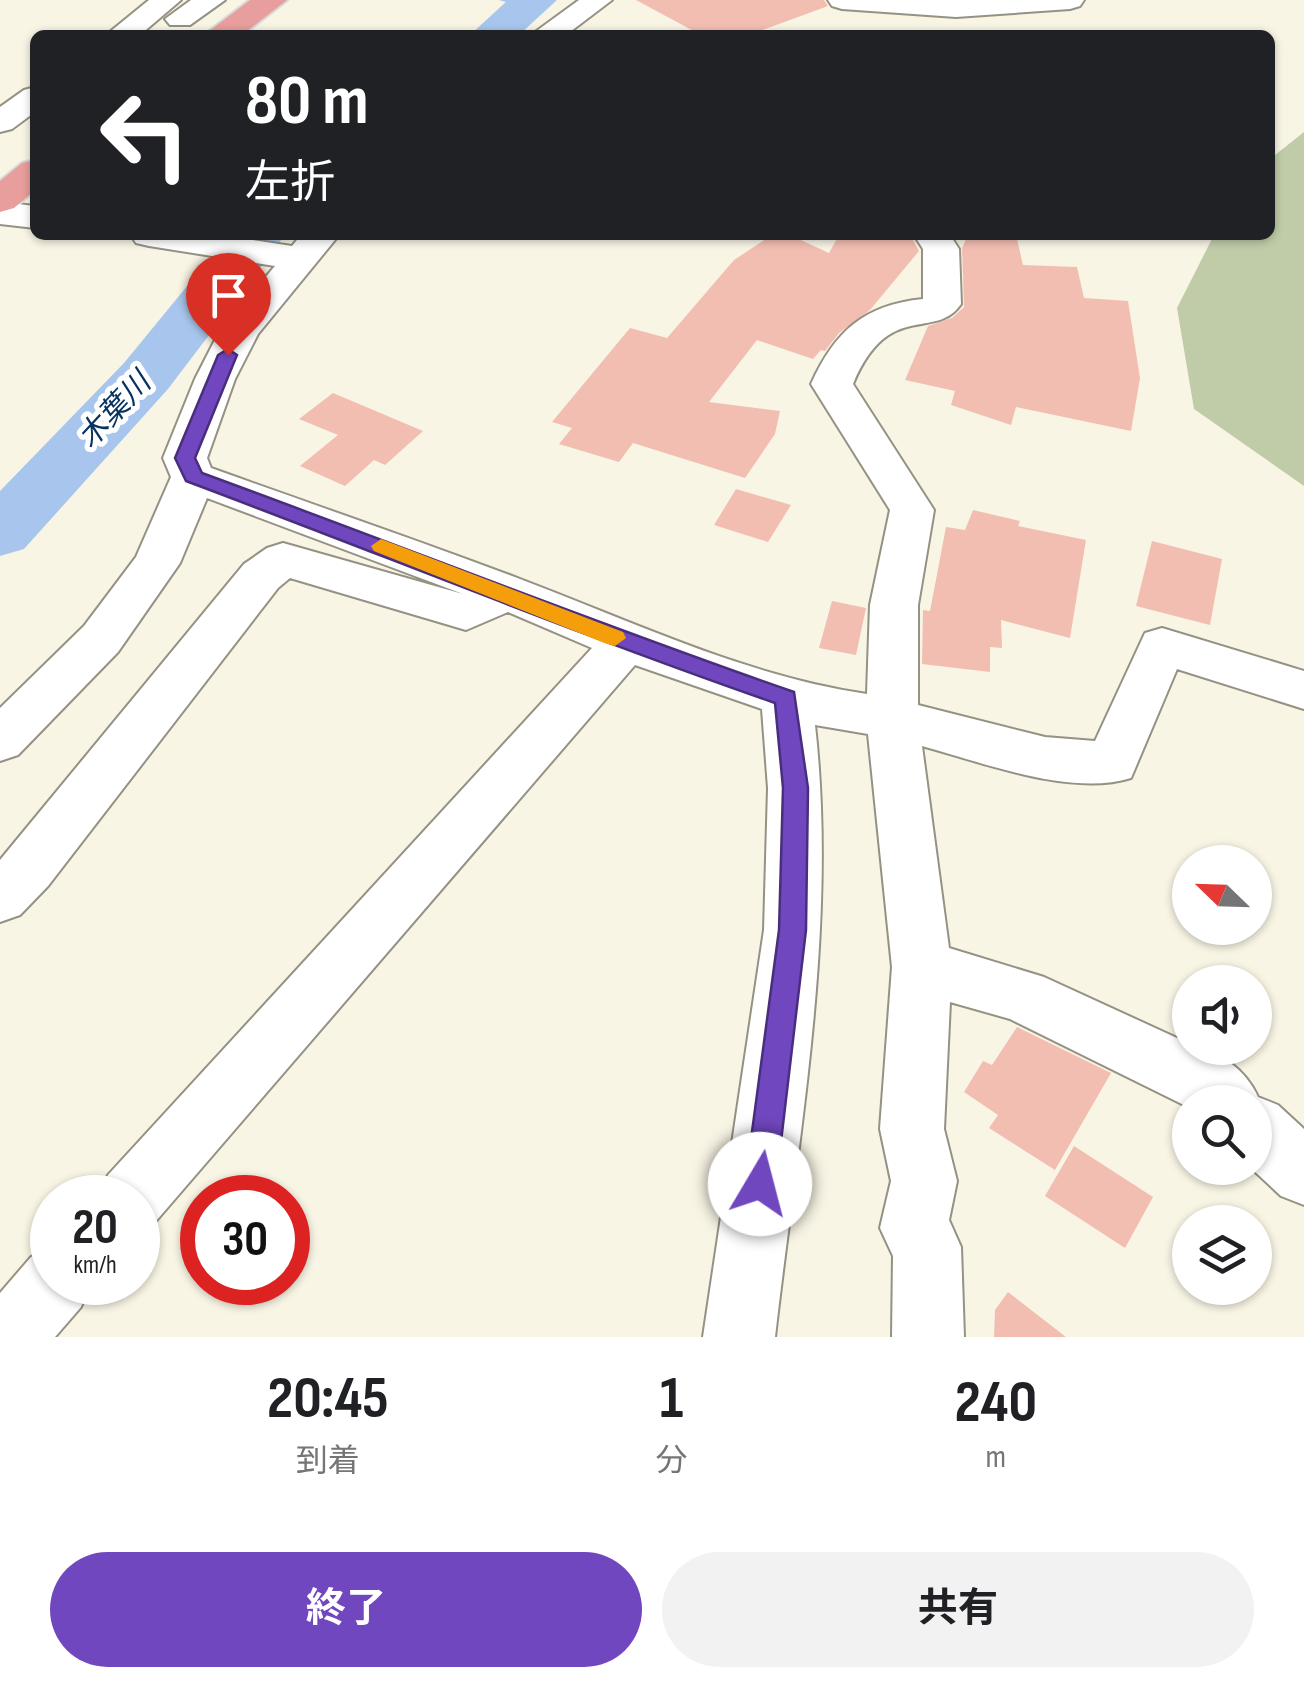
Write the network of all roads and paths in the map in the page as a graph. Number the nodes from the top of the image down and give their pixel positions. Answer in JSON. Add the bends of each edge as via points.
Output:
{"nodes":[{"id":1,"x":212,"y":0,"type":"edge"},
{"id":2,"x":272,"y":0,"type":"edge"},
{"id":3,"x":598,"y":0,"type":"edge"},
{"id":4,"x":842,"y":0,"type":"edge"},
{"id":5,"x":1070,"y":0,"type":"edge"},
{"id":6,"x":900,"y":8,"type":"junction"},
{"id":7,"x":178,"y":13,"type":"edge"},
{"id":8,"x":134,"y":30,"type":"edge"},
{"id":9,"x":227,"y":30,"type":"edge"},
{"id":10,"x":553,"y":30,"type":"edge"},
{"id":11,"x":979,"y":30,"type":"edge"},
{"id":12,"x":30,"y":101,"type":"edge"},
{"id":13,"x":0,"y":122,"type":"edge"},
{"id":14,"x":30,"y":181,"type":"edge"},
{"id":15,"x":15,"y":212,"type":"edge"},
{"id":16,"x":200,"y":240,"type":"edge"},
{"id":17,"x":935,"y":240,"type":"edge"},
{"id":18,"x":302,"y":250,"type":"edge"},
{"id":19,"x":194,"y":477,"type":"junction"},
{"id":20,"x":506,"y":592,"type":"junction"},
{"id":21,"x":626,"y":643,"type":"junction"},
{"id":22,"x":1304,"y":690,"type":"edge"},
{"id":23,"x":786,"y":698,"type":"junction"},
{"id":24,"x":892,"y":718,"type":"junction"},
{"id":25,"x":0,"y":741,"type":"edge"},
{"id":26,"x":0,"y":898,"type":"edge"},
{"id":27,"x":922,"y":967,"type":"junction"},
{"id":28,"x":1209,"y":1085,"type":"edge"},
{"id":29,"x":1272,"y":1143,"type":"edge"},
{"id":30,"x":1304,"y":1173,"type":"edge"},
{"id":31,"x":152,"y":1175,"type":"edge"},
{"id":32,"x":36,"y":1305,"type":"edge"},
{"id":33,"x":8,"y":1337,"type":"edge"},
{"id":34,"x":739,"y":1337,"type":"edge"},
{"id":35,"x":928,"y":1337,"type":"edge"}],
"edges":[{"from":1,"to":7,"type":"street"},
{"from":2,"to":9,"type":"main road"},
{"from":3,"to":10,"type":"street"},
{"from":4,"to":6,"type":"street"},
{"from":5,"to":6,"type":"street"},
{"from":6,"to":11,"type":"street"},
{"from":7,"to":8,"type":"street"},
{"from":12,"to":13,"type":"street"},
{"from":14,"to":15,"type":"main road"},
{"from":16,"to":18,"type":"street"},
{"from":17,"to":24,"type":"street","via":[[942,250],[942,304],[896,315],[850,341],[832,384],[912,510],[894,605]]},
{"from":18,"to":19,"type":"street","via":[[240,330],[214,380],[185,458]]},
{"from":19,"to":20,"type":"street"},
{"from":19,"to":25,"type":"street","via":[[157,564],[101,638]]},
{"from":20,"to":21,"type":"street"},
{"from":20,"to":26,"type":"street","via":[[466,613],[284,559],[261,576]]},
{"from":21,"to":23,"type":"street"},
{"from":21,"to":31,"type":"street"},
{"from":22,"to":24,"type":"street","via":[[1162,646],[1112,763],[1046,758]]},
{"from":23,"to":24,"type":"street"},
{"from":23,"to":34,"type":"street","via":[[796,788],[793,930]]},
{"from":24,"to":27,"type":"street"},
{"from":27,"to":28,"type":"street","via":[[1023,996]]},
{"from":27,"to":35,"type":"street","via":[[912,1129],[924,1181],[914,1228],[927,1247]]},
{"from":29,"to":30,"type":"street"},
{"from":32,"to":33,"type":"street"}]}
